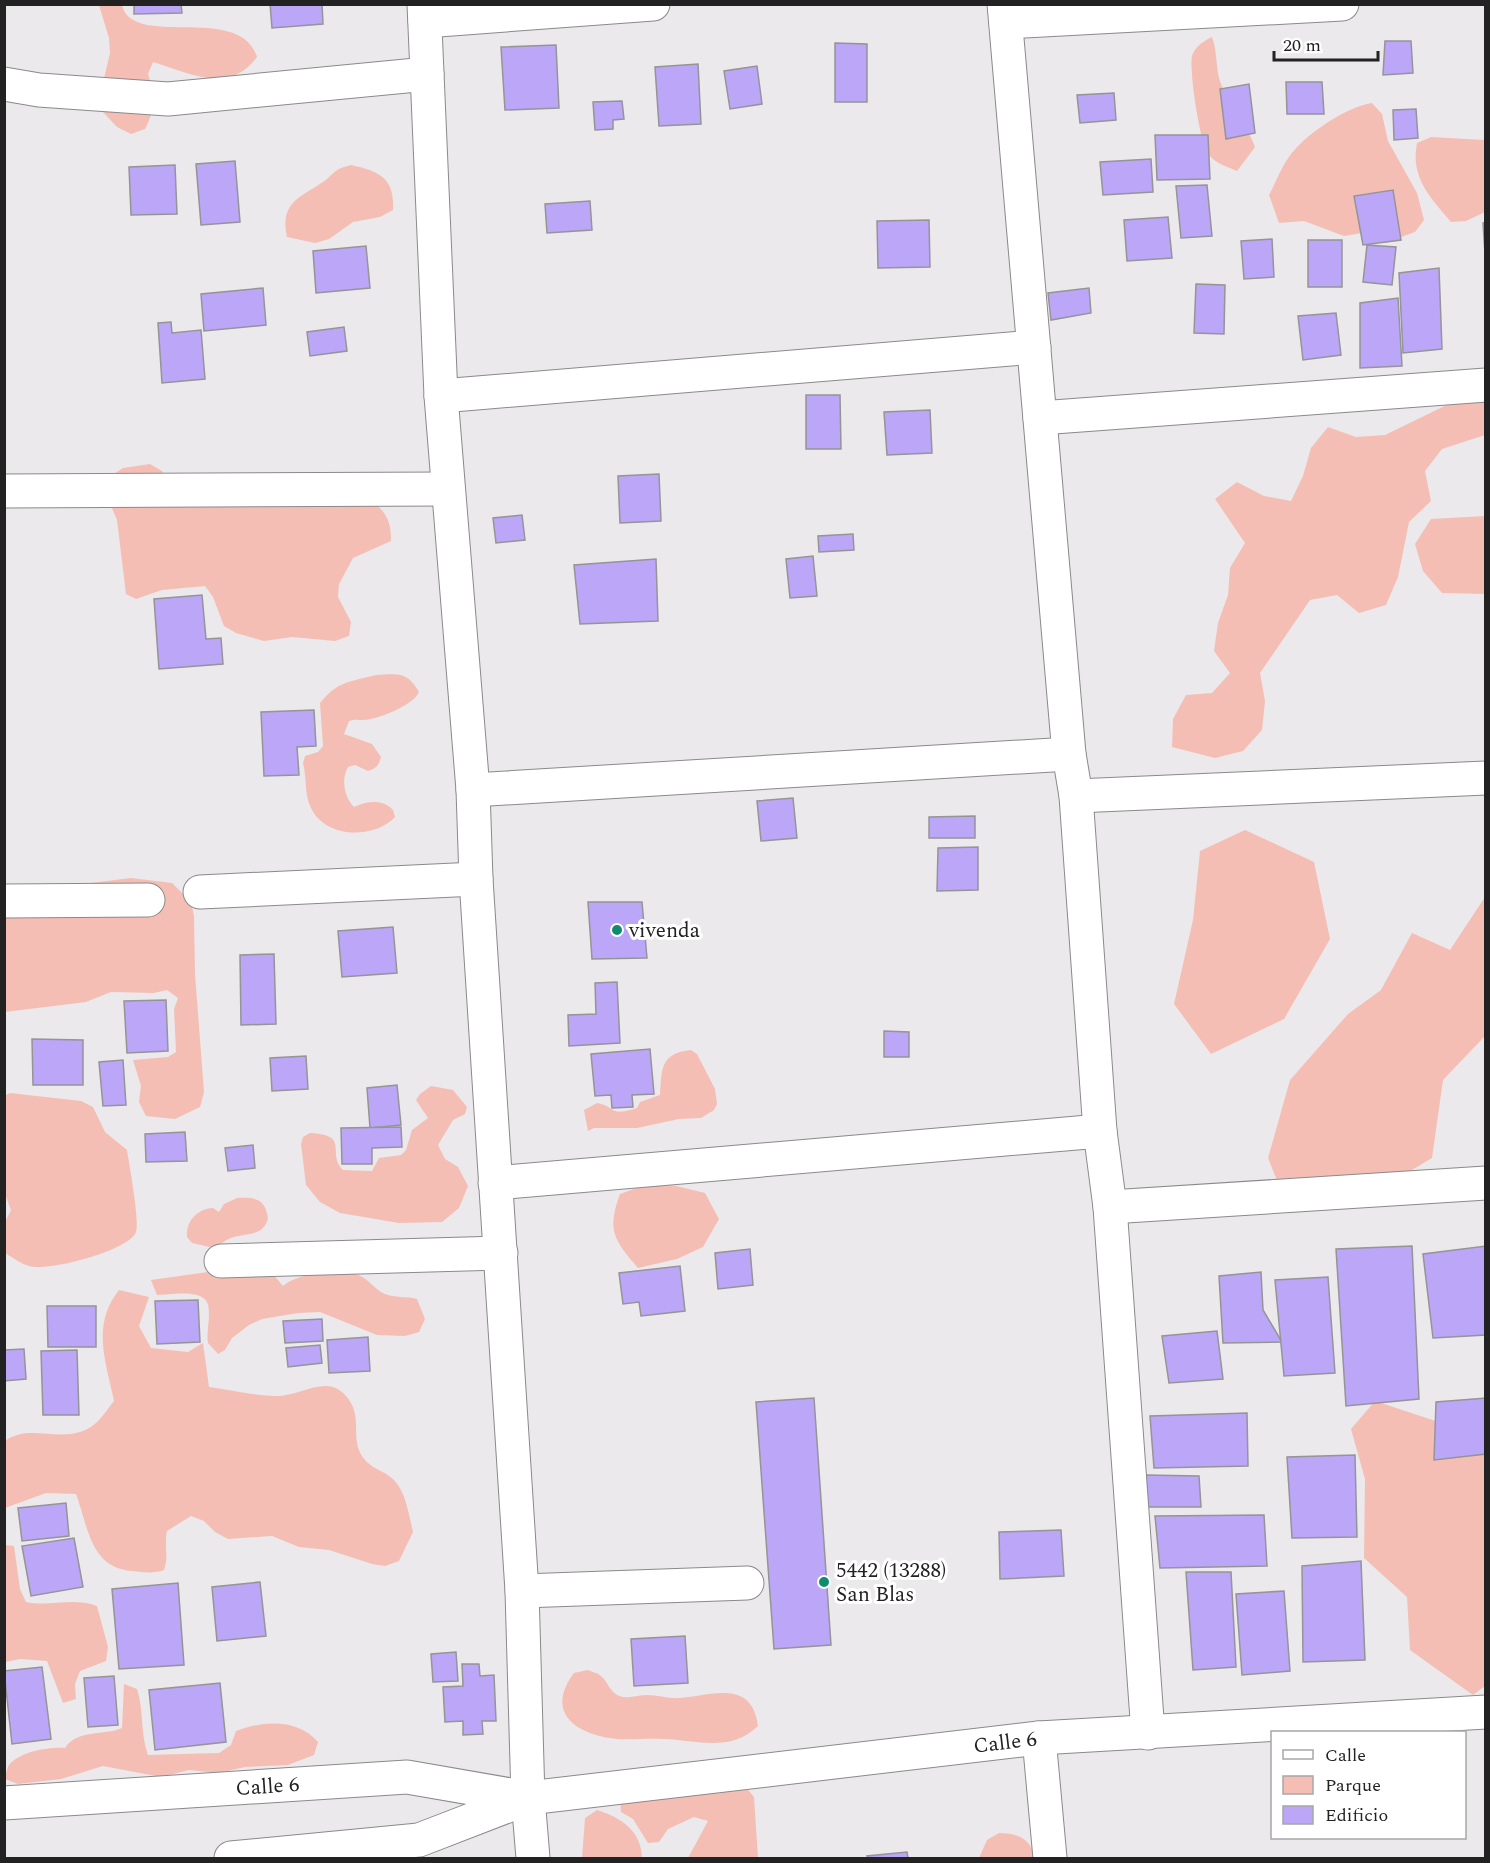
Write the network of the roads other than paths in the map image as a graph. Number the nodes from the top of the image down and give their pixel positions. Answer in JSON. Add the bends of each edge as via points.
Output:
{"nodes":[{"id":1,"x":653,"y":4,"type":"edge"},
{"id":2,"x":1342,"y":4,"type":"edge"},
{"id":3,"x":425,"y":13,"type":"edge"},
{"id":4,"x":1005,"y":13,"type":"edge"},
{"id":5,"x":427,"y":74,"type":"junction"},
{"id":6,"x":4,"y":84,"type":"edge"},
{"id":7,"x":1034,"y":347,"type":"junction"},
{"id":8,"x":1485,"y":386,"type":"edge"},
{"id":9,"x":441,"y":396,"type":"junction"},
{"id":10,"x":1040,"y":418,"type":"junction"},
{"id":11,"x":448,"y":489,"type":"junction"},
{"id":12,"x":4,"y":491,"type":"edge"},
{"id":13,"x":1069,"y":754,"type":"junction"},
{"id":14,"x":1485,"y":778,"type":"edge"},
{"id":15,"x":473,"y":790,"type":"junction"},
{"id":16,"x":1076,"y":796,"type":"junction"},
{"id":17,"x":476,"y":879,"type":"junction"},
{"id":18,"x":200,"y":892,"type":"dead end"},
{"id":19,"x":148,"y":900,"type":"dead end"},
{"id":20,"x":4,"y":901,"type":"edge"},
{"id":21,"x":1100,"y":1131,"type":"junction"},
{"id":22,"x":495,"y":1183,"type":"junction"},
{"id":23,"x":1485,"y":1183,"type":"edge"},
{"id":24,"x":1110,"y":1207,"type":"junction"},
{"id":25,"x":501,"y":1253,"type":"junction"},
{"id":26,"x":221,"y":1261,"type":"dead end"},
{"id":27,"x":747,"y":1583,"type":"dead end"},
{"id":28,"x":522,"y":1591,"type":"junction"},
{"id":29,"x":1485,"y":1712,"type":"edge"},
{"id":30,"x":1148,"y":1733,"type":"junction"},
{"id":31,"x":1039,"y":1738,"type":"junction"},
{"id":32,"x":528,"y":1798,"type":"junction"},
{"id":33,"x":4,"y":1803,"type":"edge"},
{"id":34,"x":231,"y":1858,"type":"edge"},
{"id":35,"x":533,"y":1858,"type":"edge"},
{"id":36,"x":1050,"y":1858,"type":"edge"}],
"edges":[{"from":1,"to":3,"type":"street"},
{"from":2,"to":4,"type":"street"},
{"from":3,"to":5,"type":"street"},
{"from":4,"to":7,"type":"street"},
{"from":5,"to":6,"type":"street","via":[[168,99]]},
{"from":5,"to":9,"type":"street"},
{"from":7,"to":9,"type":"street"},
{"from":7,"to":10,"type":"street"},
{"from":8,"to":10,"type":"street"},
{"from":9,"to":11,"type":"street"},
{"from":10,"to":13,"type":"street"},
{"from":11,"to":12,"type":"street"},
{"from":11,"to":15,"type":"street"},
{"from":13,"to":15,"type":"street"},
{"from":13,"to":16,"type":"street"},
{"from":14,"to":16,"type":"street"},
{"from":15,"to":17,"type":"street"},
{"from":16,"to":21,"type":"street"},
{"from":17,"to":18,"type":"street"},
{"from":17,"to":22,"type":"street"},
{"from":19,"to":20,"type":"street"},
{"from":21,"to":22,"type":"street"},
{"from":21,"to":24,"type":"street"},
{"from":22,"to":25,"type":"street"},
{"from":23,"to":24,"type":"street"},
{"from":24,"to":30,"type":"street"},
{"from":25,"to":26,"type":"street"},
{"from":25,"to":28,"type":"street"},
{"from":27,"to":28,"type":"street"},
{"from":28,"to":32,"type":"street"},
{"from":29,"to":30,"type":"street","name":"Calle 6"},
{"from":30,"to":31,"type":"street","name":"Calle 6"},
{"from":31,"to":32,"type":"street","name":"Calle 6"},
{"from":31,"to":36,"type":"street"},
{"from":32,"to":33,"type":"street","name":"Calle 6","via":[[406,1777]]},
{"from":32,"to":34,"type":"street","name":"Calle 6","via":[[418,1840]]},
{"from":32,"to":35,"type":"street"}]}
